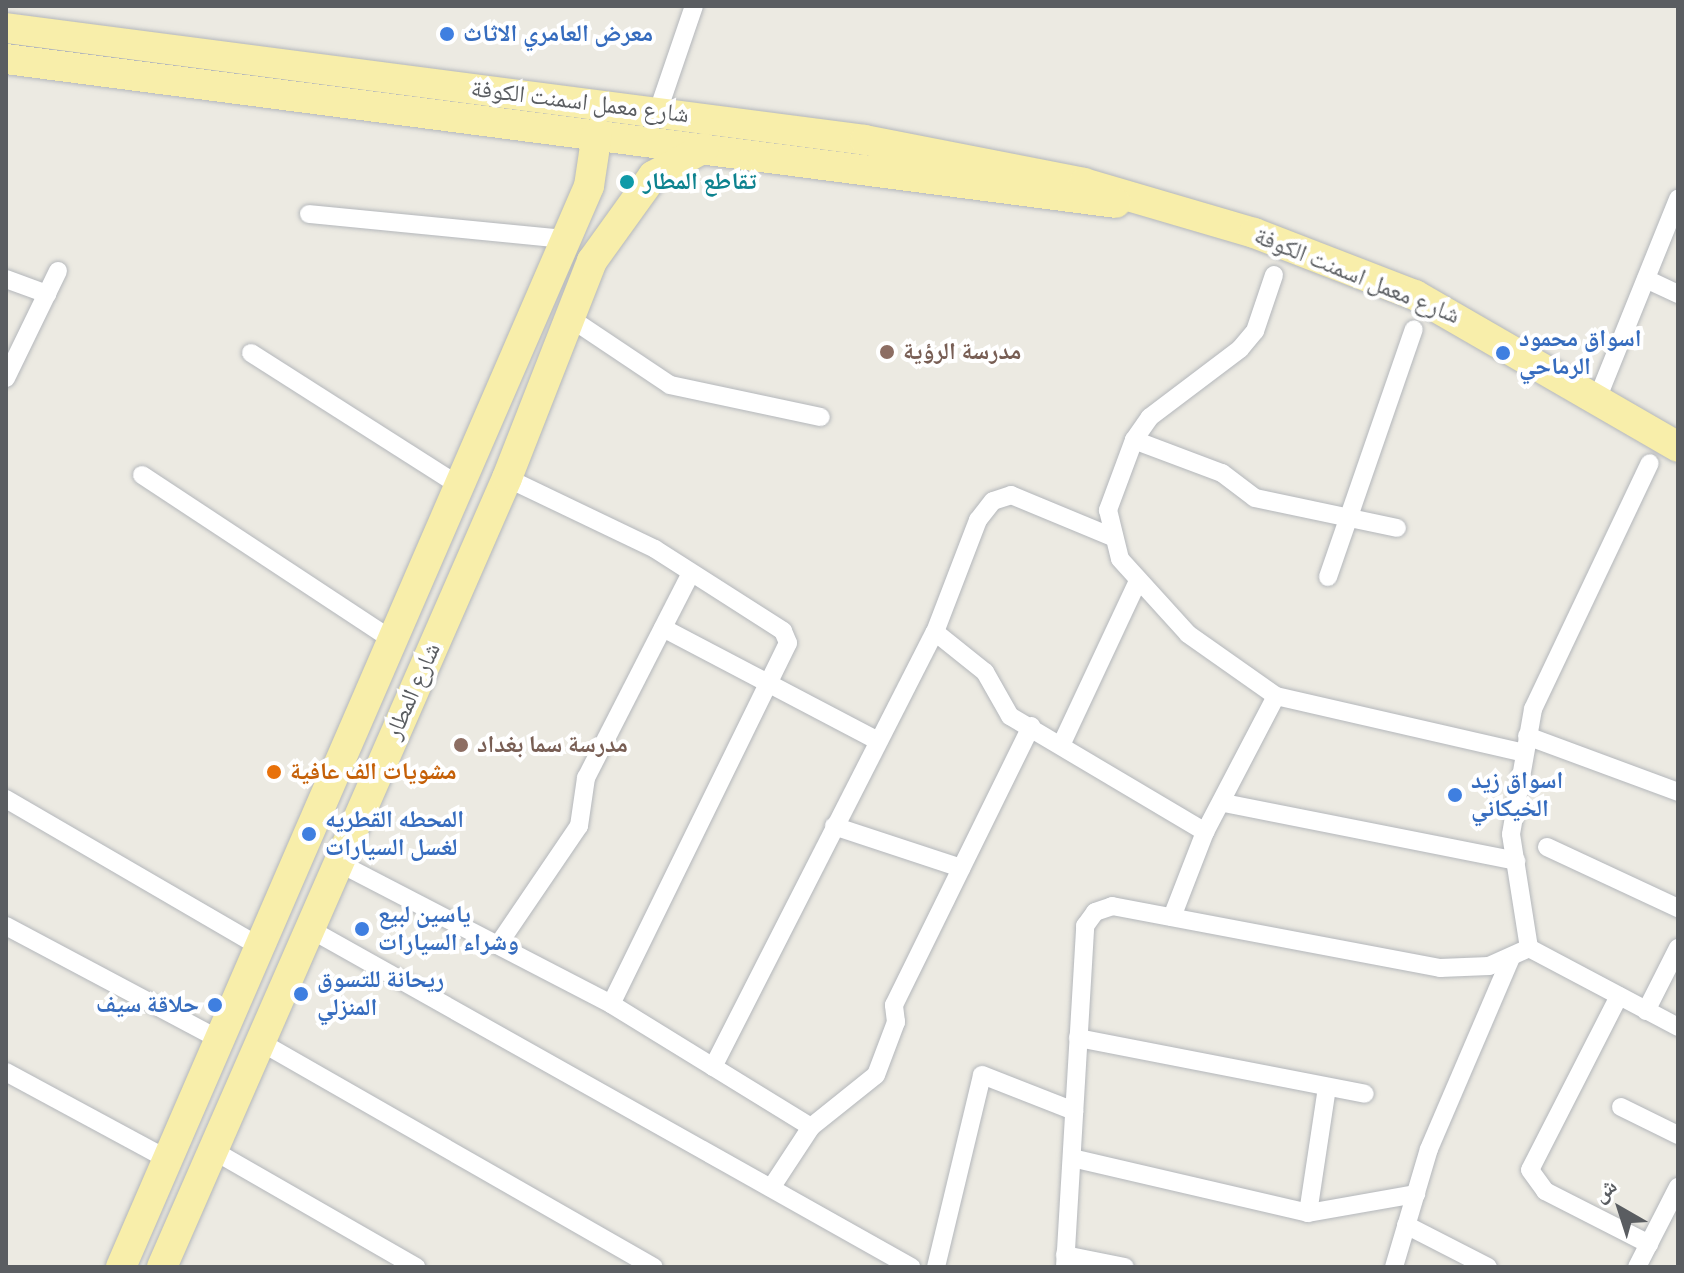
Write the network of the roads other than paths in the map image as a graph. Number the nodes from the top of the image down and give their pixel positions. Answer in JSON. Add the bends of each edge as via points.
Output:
{"nodes":[{"id":1,"x":694,"y":6,"type":"edge"},
{"id":2,"x":6,"y":28,"type":"edge"},
{"id":3,"x":6,"y":59,"type":"edge"},
{"id":4,"x":658,"y":111,"type":"junction"},
{"id":5,"x":597,"y":133,"type":"junction"},
{"id":6,"x":704,"y":148,"type":"junction"},
{"id":7,"x":861,"y":154,"type":"junction"},
{"id":8,"x":1678,"y":199,"type":"edge"},
{"id":9,"x":309,"y":214,"type":"dead end"},
{"id":10,"x":566,"y":239,"type":"junction"},
{"id":11,"x":58,"y":271,"type":"dead end"},
{"id":12,"x":1274,"y":275,"type":"dead end"},
{"id":13,"x":6,"y":279,"type":"edge"},
{"id":14,"x":1646,"y":279,"type":"junction"},
{"id":15,"x":47,"y":294,"type":"junction"},
{"id":16,"x":1678,"y":294,"type":"edge"},
{"id":17,"x":570,"y":318,"type":"junction"},
{"id":18,"x":1414,"y":329,"type":"dead end"},
{"id":19,"x":251,"y":353,"type":"dead end"},
{"id":20,"x":6,"y":378,"type":"edge"},
{"id":21,"x":1598,"y":397,"type":"junction"},
{"id":22,"x":821,"y":417,"type":"dead end"},
{"id":23,"x":1134,"y":440,"type":"junction"},
{"id":24,"x":1678,"y":447,"type":"edge"},
{"id":25,"x":1650,"y":463,"type":"dead end"},
{"id":26,"x":142,"y":475,"type":"dead end"},
{"id":27,"x":507,"y":478,"type":"junction"},
{"id":28,"x":458,"y":485,"type":"junction"},
{"id":29,"x":1346,"y":516,"type":"junction"},
{"id":30,"x":1397,"y":528,"type":"dead end"},
{"id":31,"x":1110,"y":536,"type":"junction"},
{"id":32,"x":691,"y":573,"type":"junction"},
{"id":33,"x":1328,"y":577,"type":"dead end"},
{"id":34,"x":1137,"y":583,"type":"junction"},
{"id":35,"x":663,"y":628,"type":"junction"},
{"id":36,"x":935,"y":632,"type":"junction"},
{"id":37,"x":391,"y":639,"type":"junction"},
{"id":38,"x":770,"y":687,"type":"junction"},
{"id":39,"x":1276,"y":696,"type":"junction"},
{"id":40,"x":1031,"y":726,"type":"junction"},
{"id":41,"x":878,"y":741,"type":"junction"},
{"id":42,"x":1063,"y":741,"type":"junction"},
{"id":43,"x":1526,"y":744,"type":"junction"},
{"id":44,"x":1678,"y":792,"type":"edge"},
{"id":45,"x":6,"y":799,"type":"edge"},
{"id":46,"x":1224,"y":803,"type":"junction"},
{"id":47,"x":834,"y":826,"type":"junction"},
{"id":48,"x":1205,"y":832,"type":"junction"},
{"id":49,"x":1547,"y":847,"type":"dead end"},
{"id":50,"x":1516,"y":861,"type":"junction"},
{"id":51,"x":337,"y":862,"type":"junction"},
{"id":52,"x":961,"y":868,"type":"junction"},
{"id":53,"x":1678,"y":908,"type":"edge"},
{"id":54,"x":1172,"y":917,"type":"junction"},
{"id":55,"x":6,"y":926,"type":"edge"},
{"id":56,"x":308,"y":928,"type":"junction"},
{"id":57,"x":498,"y":945,"type":"junction"},
{"id":58,"x":260,"y":947,"type":"junction"},
{"id":59,"x":1529,"y":948,"type":"junction"},
{"id":60,"x":1678,"y":948,"type":"edge"},
{"id":61,"x":1511,"y":958,"type":"junction"},
{"id":62,"x":247,"y":976,"type":"junction"},
{"id":63,"x":280,"y":991,"type":"junction"},
{"id":64,"x":1619,"y":996,"type":"junction"},
{"id":65,"x":611,"y":1004,"type":"junction"},
{"id":66,"x":1646,"y":1011,"type":"junction"},
{"id":67,"x":1678,"y":1027,"type":"edge"},
{"id":68,"x":1078,"y":1038,"type":"junction"},
{"id":69,"x":218,"y":1046,"type":"junction"},
{"id":70,"x":253,"y":1050,"type":"junction"},
{"id":71,"x":713,"y":1067,"type":"junction"},
{"id":72,"x":6,"y":1072,"type":"edge"},
{"id":73,"x":1327,"y":1087,"type":"junction"},
{"id":74,"x":1365,"y":1094,"type":"dead end"},
{"id":75,"x":1621,"y":1107,"type":"dead end"},
{"id":76,"x":1074,"y":1111,"type":"junction"},
{"id":77,"x":811,"y":1127,"type":"junction"},
{"id":78,"x":1678,"y":1135,"type":"edge"},
{"id":79,"x":209,"y":1148,"type":"junction"},
{"id":80,"x":1072,"y":1158,"type":"junction"},
{"id":81,"x":169,"y":1160,"type":"junction"},
{"id":82,"x":1678,"y":1187,"type":"edge"},
{"id":83,"x":771,"y":1188,"type":"junction"},
{"id":84,"x":1416,"y":1194,"type":"junction"},
{"id":85,"x":1308,"y":1213,"type":"junction"},
{"id":86,"x":1406,"y":1225,"type":"junction"},
{"id":87,"x":1649,"y":1244,"type":"junction"},
{"id":88,"x":1065,"y":1261,"type":"edge"},
{"id":89,"x":121,"y":1267,"type":"edge"},
{"id":90,"x":162,"y":1267,"type":"edge"},
{"id":91,"x":416,"y":1267,"type":"edge"},
{"id":92,"x":654,"y":1267,"type":"edge"},
{"id":93,"x":911,"y":1267,"type":"edge"},
{"id":94,"x":936,"y":1267,"type":"edge"},
{"id":95,"x":1125,"y":1267,"type":"edge"},
{"id":96,"x":1394,"y":1267,"type":"edge"},
{"id":97,"x":1488,"y":1267,"type":"edge"},
{"id":98,"x":1637,"y":1267,"type":"edge"}],
"edges":[{"from":1,"to":4,"type":"street"},
{"from":2,"to":4,"type":"main road","name":"شارع معمل اسمنت الكوفة"},
{"from":3,"to":5,"type":"main road","name":"شارع معمل اسمنت الكوفة"},
{"from":4,"to":7,"type":"main road","name":"شارع معمل اسمنت الكوفة"},
{"from":5,"to":6,"type":"main road","name":"شارع معمل اسمنت الكوفة"},
{"from":5,"to":10,"type":"main road","name":"شارع المطار","via":[[589,186]]},
{"from":6,"to":7,"type":"main road","name":"شارع معمل اسمنت الكوفة"},
{"from":6,"to":17,"type":"main road","name":"شارع المطار","via":[[653,176],[629,200],[592,261]]},
{"from":7,"to":21,"type":"main road","name":"شارع معمل اسمنت الكوفة","via":[[1150,202],[1415,295]]},
{"from":8,"to":14,"type":"street"},
{"from":9,"to":10,"type":"street"},
{"from":10,"to":28,"type":"main road","name":"شارع المطار"},
{"from":11,"to":15,"type":"street"},
{"from":12,"to":23,"type":"street","via":[[1255,331],[1240,349],[1150,417]]},
{"from":13,"to":15,"type":"street"},
{"from":14,"to":16,"type":"street"},
{"from":14,"to":21,"type":"street"},
{"from":15,"to":20,"type":"street"},
{"from":17,"to":22,"type":"street","via":[[670,385]]},
{"from":17,"to":27,"type":"main road","name":"شارع المطار"},
{"from":18,"to":29,"type":"street"},
{"from":19,"to":28,"type":"street"},
{"from":21,"to":24,"type":"main road","name":"شارع معمل اسمنت الكوفة"},
{"from":23,"to":29,"type":"street","via":[[1222,473],[1255,498]]},
{"from":23,"to":31,"type":"street","via":[[1111,493]]},
{"from":25,"to":43,"type":"street"},
{"from":26,"to":37,"type":"street"},
{"from":27,"to":32,"type":"street"},
{"from":27,"to":51,"type":"main road","name":"شارع المطار"},
{"from":28,"to":37,"type":"main road","name":"شارع المطار"},
{"from":29,"to":30,"type":"street"},
{"from":29,"to":33,"type":"street"},
{"from":31,"to":34,"type":"street"},
{"from":31,"to":36,"type":"street","via":[[1027,499],[993,501],[964,545]]},
{"from":32,"to":35,"type":"street"},
{"from":32,"to":38,"type":"street","via":[[783,631],[785,657]]},
{"from":34,"to":39,"type":"street","via":[[1188,634]]},
{"from":34,"to":42,"type":"street"},
{"from":35,"to":38,"type":"street"},
{"from":35,"to":57,"type":"street","via":[[586,778],[579,826]]},
{"from":36,"to":40,"type":"street","via":[[985,672],[1010,716]]},
{"from":36,"to":41,"type":"street"},
{"from":37,"to":58,"type":"main road","name":"شارع المطار"},
{"from":38,"to":41,"type":"street"},
{"from":38,"to":65,"type":"street"},
{"from":39,"to":43,"type":"street"},
{"from":39,"to":46,"type":"street"},
{"from":40,"to":42,"type":"street"},
{"from":40,"to":52,"type":"street"},
{"from":41,"to":47,"type":"street"},
{"from":42,"to":48,"type":"street"},
{"from":43,"to":44,"type":"street"},
{"from":43,"to":50,"type":"street","via":[[1511,834]]},
{"from":45,"to":58,"type":"street"},
{"from":46,"to":48,"type":"street"},
{"from":46,"to":50,"type":"street"},
{"from":47,"to":52,"type":"street"},
{"from":47,"to":71,"type":"street"},
{"from":48,"to":54,"type":"street"},
{"from":49,"to":53,"type":"street"},
{"from":50,"to":59,"type":"street"},
{"from":51,"to":56,"type":"main road","name":"شارع المطار"},
{"from":51,"to":57,"type":"street"},
{"from":52,"to":77,"type":"street","via":[[894,1005],[896,1022],[876,1075]]},
{"from":54,"to":61,"type":"street","via":[[1440,968],[1473,969]]},
{"from":54,"to":68,"type":"street","via":[[1112,906],[1095,912],[1085,926]]},
{"from":55,"to":69,"type":"street"},
{"from":56,"to":63,"type":"main road","name":"شارع المطار"},
{"from":56,"to":83,"type":"street"},
{"from":57,"to":65,"type":"street"},
{"from":58,"to":62,"type":"main road","name":"شارع المطار"},
{"from":59,"to":61,"type":"street"},
{"from":59,"to":64,"type":"street"},
{"from":60,"to":66,"type":"street"},
{"from":61,"to":84,"type":"street"},
{"from":62,"to":63,"type":"main road","via":[[260,989]]},
{"from":62,"to":69,"type":"main road","name":"شارع المطار"},
{"from":63,"to":70,"type":"main road","name":"شارع المطار"},
{"from":64,"to":66,"type":"street"},
{"from":64,"to":87,"type":"street","via":[[1530,1170],[1545,1191]]},
{"from":65,"to":71,"type":"street"},
{"from":66,"to":67,"type":"street"},
{"from":68,"to":73,"type":"street"},
{"from":68,"to":76,"type":"street"},
{"from":69,"to":70,"type":"main road"},
{"from":69,"to":81,"type":"main road","name":"شارع المطار"},
{"from":70,"to":79,"type":"main road","name":"شارع المطار"},
{"from":70,"to":92,"type":"street"},
{"from":71,"to":77,"type":"street"},
{"from":72,"to":81,"type":"street"},
{"from":73,"to":74,"type":"street"},
{"from":73,"to":85,"type":"street"},
{"from":75,"to":78,"type":"street"},
{"from":76,"to":80,"type":"street"},
{"from":76,"to":94,"type":"street","via":[[982,1075]]},
{"from":77,"to":83,"type":"street"},
{"from":79,"to":90,"type":"main road","name":"شارع المطار"},
{"from":79,"to":91,"type":"street"},
{"from":80,"to":85,"type":"street"},
{"from":80,"to":88,"type":"street"},
{"from":81,"to":89,"type":"main road","name":"شارع المطار"},
{"from":82,"to":87,"type":"street"},
{"from":83,"to":93,"type":"street"},
{"from":84,"to":85,"type":"street"},
{"from":84,"to":86,"type":"street"},
{"from":86,"to":96,"type":"street"},
{"from":86,"to":97,"type":"street"},
{"from":87,"to":98,"type":"street"},
{"from":88,"to":95,"type":"street"}]}
